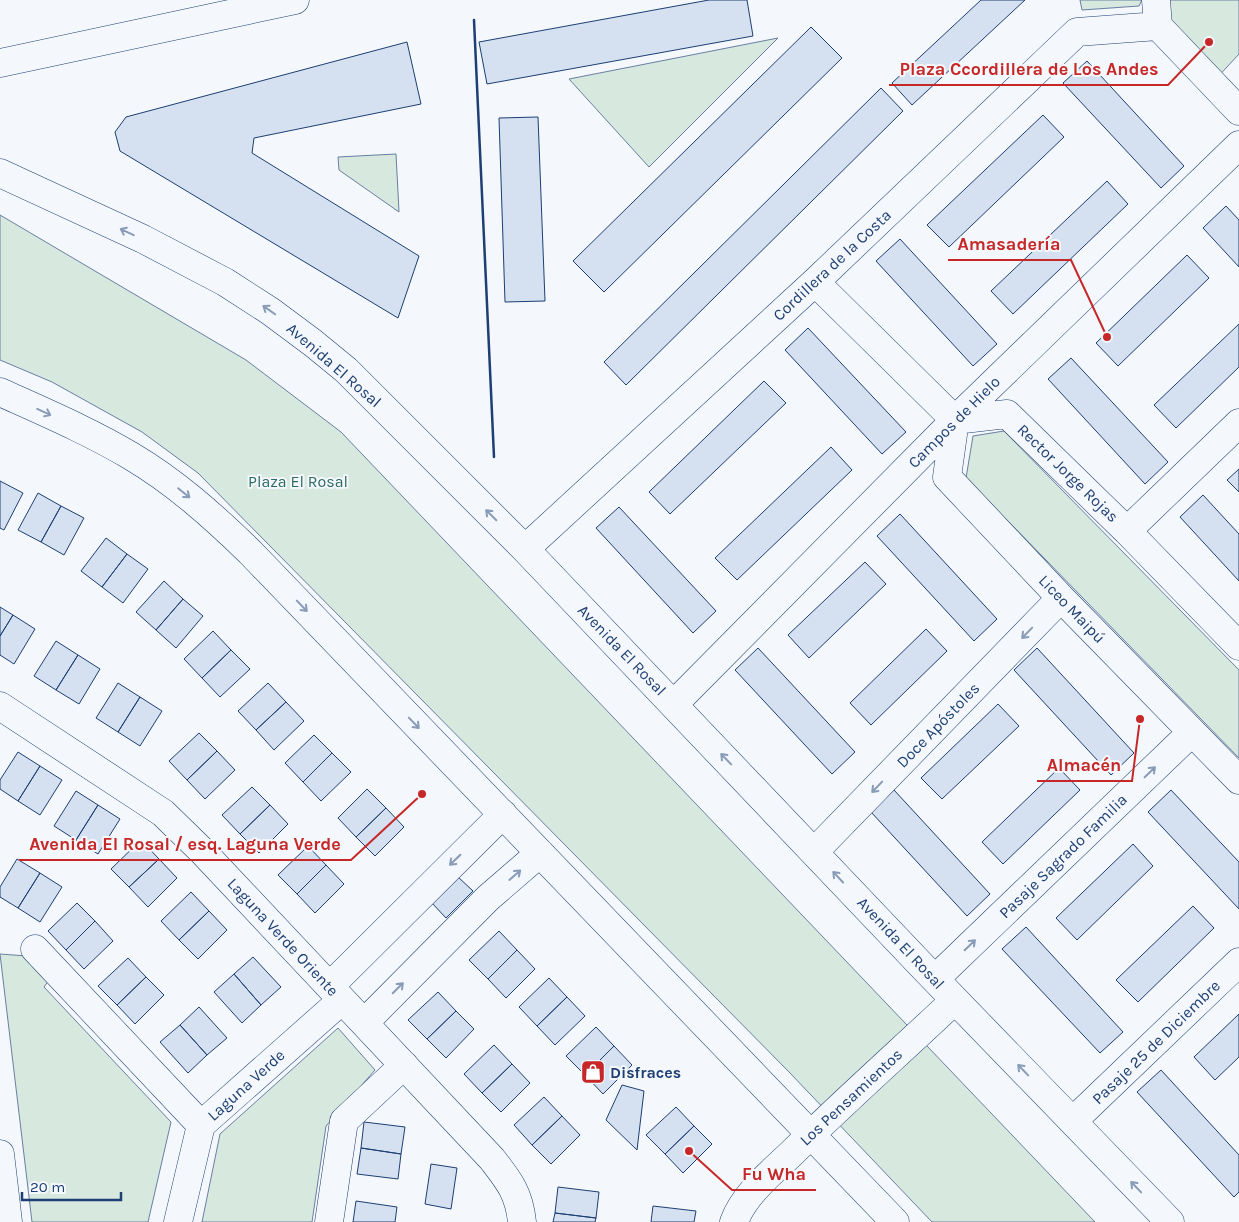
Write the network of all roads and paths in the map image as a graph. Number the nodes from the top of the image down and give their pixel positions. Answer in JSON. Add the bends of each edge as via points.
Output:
{"nodes":[{"id":1,"x":295,"y":0,"type":"edge"},
{"id":2,"x":1157,"y":13,"type":"edge"},
{"id":3,"x":0,"y":63,"type":"edge"},
{"id":4,"x":1239,"y":111,"type":"edge"},
{"id":5,"x":1239,"y":146,"type":"edge"},
{"id":6,"x":0,"y":173,"type":"edge"},
{"id":7,"x":815,"y":282,"type":"junction"},
{"id":8,"x":0,"y":392,"type":"edge"},
{"id":9,"x":955,"y":420,"type":"junction"},
{"id":10,"x":1239,"y":423,"type":"edge"},
{"id":11,"x":1127,"y":530,"type":"junction"},
{"id":12,"x":525,"y":549,"type":"junction"},
{"id":13,"x":1061,"y":598,"type":"junction"},
{"id":14,"x":1239,"y":646,"type":"edge"},
{"id":15,"x":674,"y":704,"type":"junction"},
{"id":16,"x":0,"y":706,"type":"edge"},
{"id":17,"x":1192,"y":732,"type":"junction"},
{"id":18,"x":1239,"y":780,"type":"edge"},
{"id":19,"x":503,"y":814,"type":"junction"},
{"id":20,"x":814,"y":851,"type":"junction"},
{"id":21,"x":540,"y":853,"type":"junction"},
{"id":22,"x":35,"y":949,"type":"dead end"},
{"id":23,"x":1239,"y":962,"type":"edge"},
{"id":24,"x":935,"y":979,"type":"junction"},
{"id":25,"x":336,"y":993,"type":"junction"},
{"id":26,"x":956,"y":1000,"type":"junction"},
{"id":27,"x":364,"y":1023,"type":"junction"},
{"id":28,"x":404,"y":1064,"type":"junction"},
{"id":29,"x":1073,"y":1121,"type":"junction"},
{"id":30,"x":201,"y":1125,"type":"junction"},
{"id":31,"x":811,"y":1134,"type":"junction"},
{"id":32,"x":0,"y":1154,"type":"edge"},
{"id":33,"x":8,"y":1222,"type":"edge"},
{"id":34,"x":178,"y":1222,"type":"edge"},
{"id":35,"x":329,"y":1222,"type":"edge"},
{"id":36,"x":522,"y":1222,"type":"edge"},
{"id":37,"x":734,"y":1222,"type":"edge"},
{"id":38,"x":895,"y":1222,"type":"edge"},
{"id":39,"x":1170,"y":1222,"type":"edge"}],
"edges":[{"from":1,"to":3,"type":"street"},
{"from":2,"to":4,"type":"street"},
{"from":2,"to":7,"type":"street","name":"Cordillera de la Costa","via":[[1077,32]]},
{"from":5,"to":9,"type":"street","name":"Campos de Hielo"},
{"from":12,"to":6,"type":"street","name":"Avenida El Rosal","one_way":true,"via":[[346,370],[270,311],[184,259]]},
{"from":7,"to":9,"type":"street"},
{"from":7,"to":12,"type":"street","name":"Cordillera de la Costa"},
{"from":8,"to":19,"type":"street","one_way":true,"via":[[131,456],[214,517]]},
{"from":9,"to":11,"type":"street","name":"Rector Jorge Rojas","via":[[1007,414]]},
{"from":9,"to":13,"type":"street","name":"Liceo Maipú","via":[[947,477]]},
{"from":9,"to":15,"type":"street","name":"Campos de Hielo"},
{"from":10,"to":11,"type":"street"},
{"from":11,"to":14,"type":"street","name":"Rector Jorge Rojas"},
{"from":12,"to":15,"type":"street","name":"Avenida El Rosal"},
{"from":13,"to":17,"type":"street","name":"Liceo Maipú"},
{"from":13,"to":20,"type":"street","name":"Doce Apóstoles","one_way":true},
{"from":20,"to":15,"type":"street","name":"Avenida El Rosal","one_way":true},
{"from":16,"to":25,"type":"street","name":"Laguna Verde Oriente","via":[[162,813]]},
{"from":17,"to":18,"type":"street","name":"Liceo Maipú"},
{"from":24,"to":17,"type":"street","name":"Pasaje Sagrado Familia","one_way":true},
{"from":19,"to":21,"type":"street"},
{"from":19,"to":25,"type":"street","name":"Laguna Verde","one_way":true},
{"from":24,"to":20,"type":"street","name":"Avenida El Rosal","one_way":true},
{"from":27,"to":21,"type":"street","one_way":true,"via":[[488,898]]},
{"from":21,"to":31,"type":"street"},
{"from":22,"to":30,"type":"street"},
{"from":23,"to":29,"type":"street","name":"Pasaje 25 de Diciembre"},
{"from":24,"to":26,"type":"street","name":"Avenida El Rosal"},
{"from":25,"to":27,"type":"street","name":"Laguna Verde Oriente"},
{"from":25,"to":30,"type":"street","name":"Laguna Verde"},
{"from":29,"to":26,"type":"street","name":"Avenida El Rosal","one_way":true},
{"from":26,"to":31,"type":"street","name":"Los Pensamientos"},
{"from":27,"to":28,"type":"street","name":"Laguna Verde Oriente"},
{"from":28,"to":35,"type":"street","via":[[344,1121]]},
{"from":28,"to":36,"type":"street","name":"Laguna Verde Oriente","via":[[512,1185]]},
{"from":39,"to":29,"type":"street","name":"Avenida El Rosal","one_way":true},
{"from":30,"to":34,"type":"street","name":"Laguna Verde"},
{"from":31,"to":37,"type":"street","name":"Los Pensamientos","via":[[743,1202]]},
{"from":31,"to":38,"type":"street"},
{"from":32,"to":33,"type":"street"}]}
